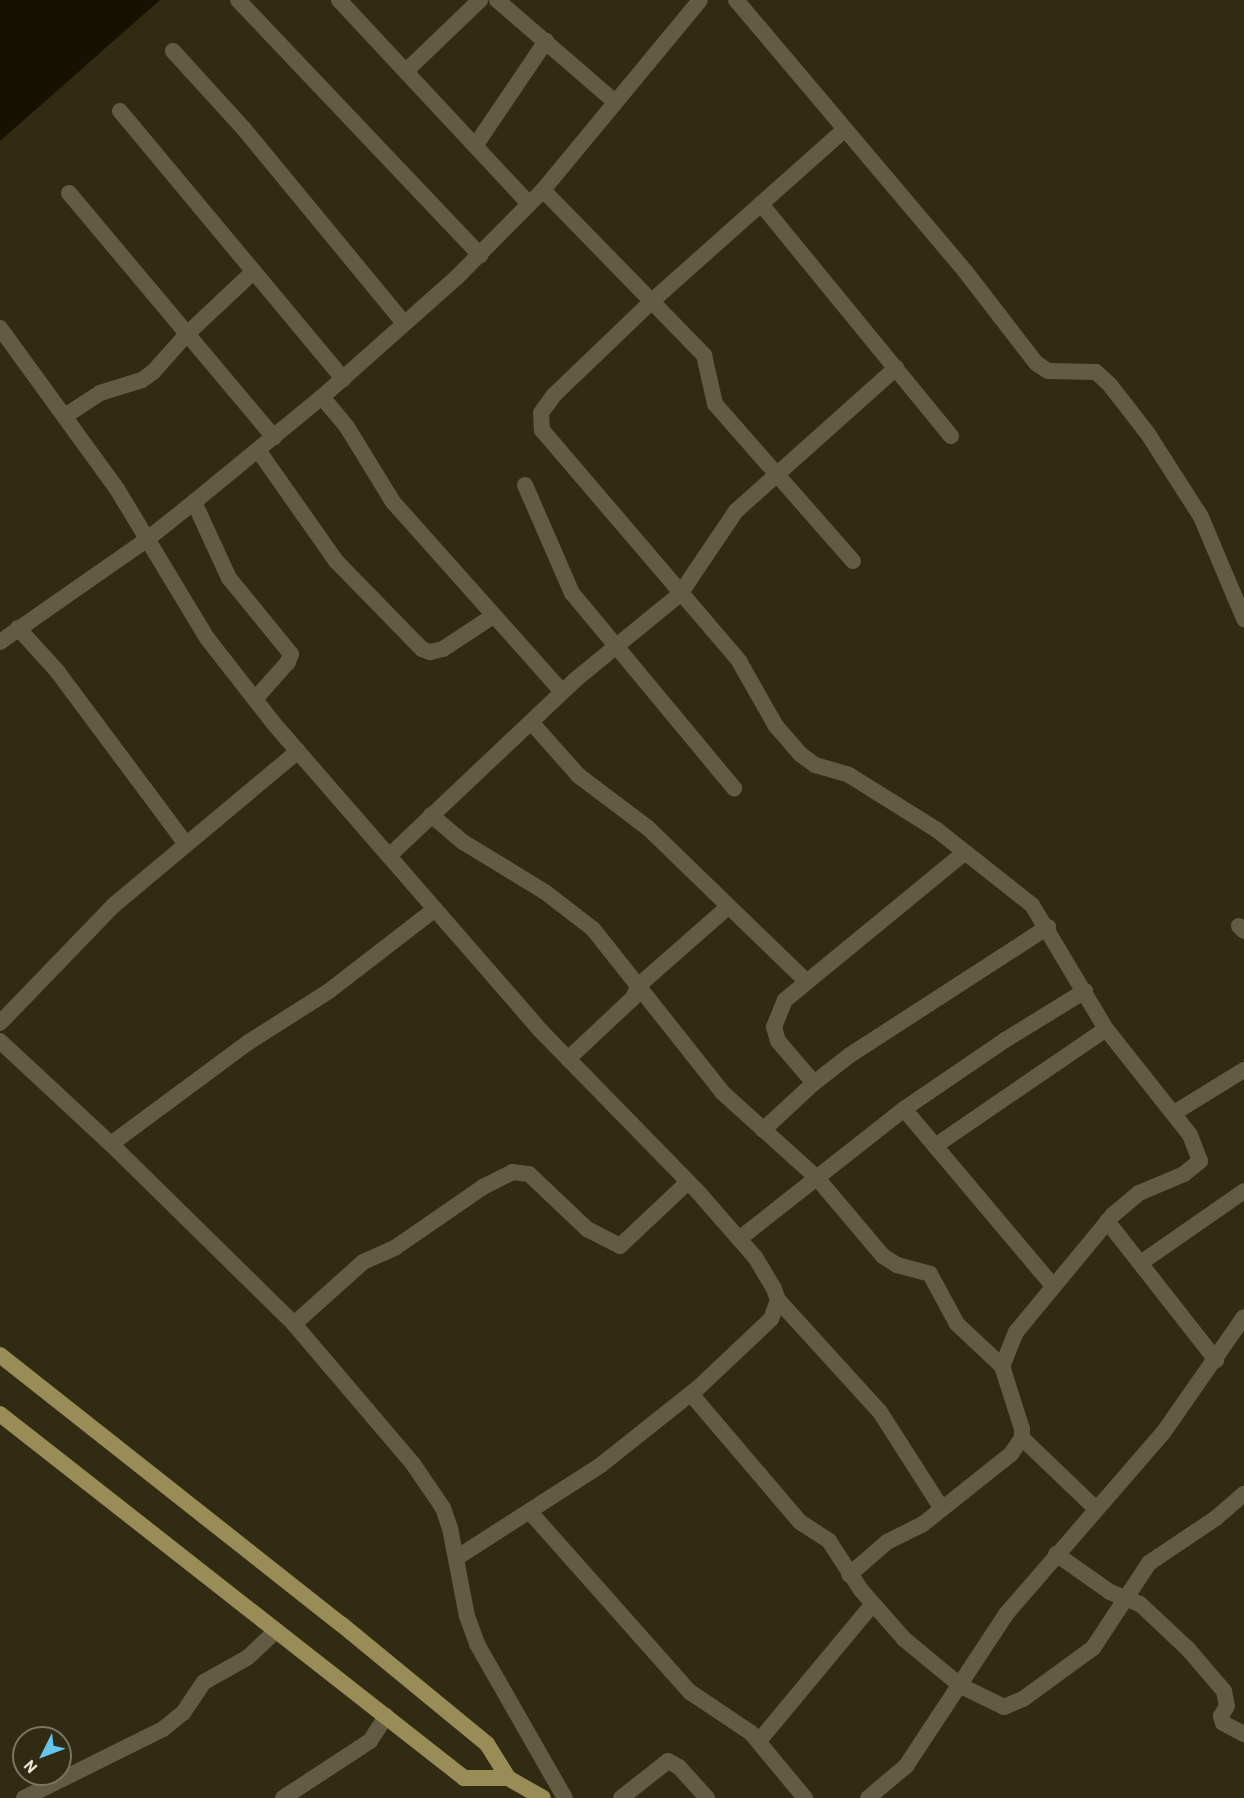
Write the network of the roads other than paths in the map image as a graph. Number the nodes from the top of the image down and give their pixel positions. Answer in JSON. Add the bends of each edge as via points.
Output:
{"nodes":[{"id":1,"x":238,"y":0,"type":"edge"},
{"id":2,"x":339,"y":0,"type":"edge"},
{"id":3,"x":480,"y":0,"type":"edge"},
{"id":4,"x":497,"y":0,"type":"edge"},
{"id":5,"x":700,"y":0,"type":"edge"},
{"id":6,"x":736,"y":0,"type":"edge"},
{"id":7,"x":515,"y":6,"type":"edge"},
{"id":8,"x":546,"y":41,"type":"junction"},
{"id":9,"x":173,"y":51,"type":"dead end"},
{"id":10,"x":406,"y":71,"type":"junction"},
{"id":11,"x":615,"y":102,"type":"junction"},
{"id":12,"x":120,"y":111,"type":"dead end"},
{"id":13,"x":844,"y":130,"type":"junction"},
{"id":14,"x":475,"y":146,"type":"junction"},
{"id":15,"x":543,"y":190,"type":"junction"},
{"id":16,"x":69,"y":193,"type":"dead end"},
{"id":17,"x":529,"y":204,"type":"junction"},
{"id":18,"x":761,"y":204,"type":"junction"},
{"id":19,"x":480,"y":255,"type":"junction"},
{"id":20,"x":254,"y":272,"type":"junction"},
{"id":21,"x":651,"y":302,"type":"junction"},
{"id":22,"x":404,"y":323,"type":"junction"},
{"id":23,"x":0,"y":328,"type":"edge"},
{"id":24,"x":187,"y":334,"type":"junction"},
{"id":25,"x":896,"y":368,"type":"junction"},
{"id":26,"x":343,"y":379,"type":"junction"},
{"id":27,"x":322,"y":397,"type":"junction"},
{"id":28,"x":65,"y":416,"type":"junction"},
{"id":29,"x":951,"y":436,"type":"dead end"},
{"id":30,"x":274,"y":437,"type":"junction"},
{"id":31,"x":258,"y":450,"type":"junction"},
{"id":32,"x":777,"y":472,"type":"junction"},
{"id":33,"x":525,"y":485,"type":"dead end"},
{"id":34,"x":194,"y":502,"type":"junction"},
{"id":35,"x":145,"y":541,"type":"junction"},
{"id":36,"x":853,"y":561,"type":"dead end"},
{"id":37,"x":680,"y":594,"type":"junction"},
{"id":38,"x":493,"y":616,"type":"junction"},
{"id":39,"x":1244,"y":619,"type":"edge"},
{"id":40,"x":18,"y":628,"type":"junction"},
{"id":41,"x":0,"y":642,"type":"edge"},
{"id":42,"x":617,"y":644,"type":"junction"},
{"id":43,"x":562,"y":692,"type":"junction"},
{"id":44,"x":255,"y":699,"type":"junction"},
{"id":45,"x":531,"y":722,"type":"junction"},
{"id":46,"x":298,"y":751,"type":"junction"},
{"id":47,"x":734,"y":788,"type":"dead end"},
{"id":48,"x":431,"y":815,"type":"junction"},
{"id":49,"x":186,"y":844,"type":"junction"},
{"id":50,"x":964,"y":853,"type":"junction"},
{"id":51,"x":389,"y":856,"type":"junction"},
{"id":52,"x":728,"y":907,"type":"junction"},
{"id":53,"x":435,"y":909,"type":"junction"},
{"id":54,"x":1048,"y":927,"type":"junction"},
{"id":55,"x":806,"y":981,"type":"junction"},
{"id":56,"x":638,"y":986,"type":"junction"},
{"id":57,"x":1085,"y":992,"type":"junction"},
{"id":58,"x":0,"y":1023,"type":"edge"},
{"id":59,"x":1107,"y":1029,"type":"junction"},
{"id":60,"x":0,"y":1041,"type":"edge"},
{"id":61,"x":568,"y":1059,"type":"junction"},
{"id":62,"x":1244,"y":1070,"type":"edge"},
{"id":63,"x":813,"y":1083,"type":"junction"},
{"id":64,"x":904,"y":1109,"type":"junction"},
{"id":65,"x":1174,"y":1113,"type":"junction"},
{"id":66,"x":764,"y":1130,"type":"junction"},
{"id":67,"x":111,"y":1144,"type":"junction"},
{"id":68,"x":935,"y":1146,"type":"junction"},
{"id":69,"x":817,"y":1178,"type":"junction"},
{"id":70,"x":688,"y":1182,"type":"junction"},
{"id":71,"x":1244,"y":1191,"type":"edge"},
{"id":72,"x":1107,"y":1221,"type":"junction"},
{"id":73,"x":739,"y":1239,"type":"junction"},
{"id":74,"x":1142,"y":1262,"type":"junction"},
{"id":75,"x":1053,"y":1286,"type":"junction"},
{"id":76,"x":778,"y":1300,"type":"junction"},
{"id":77,"x":1244,"y":1317,"type":"edge"},
{"id":78,"x":294,"y":1324,"type":"junction"},
{"id":79,"x":0,"y":1355,"type":"edge"},
{"id":80,"x":1216,"y":1360,"type":"junction"},
{"id":81,"x":1002,"y":1366,"type":"junction"},
{"id":82,"x":691,"y":1394,"type":"junction"},
{"id":83,"x":0,"y":1414,"type":"edge"},
{"id":84,"x":1022,"y":1438,"type":"junction"},
{"id":85,"x":1244,"y":1494,"type":"edge"},
{"id":86,"x":942,"y":1509,"type":"junction"},
{"id":87,"x":1096,"y":1509,"type":"junction"},
{"id":88,"x":530,"y":1512,"type":"junction"},
{"id":89,"x":1056,"y":1554,"type":"junction"},
{"id":90,"x":456,"y":1558,"type":"junction"},
{"id":91,"x":849,"y":1575,"type":"junction"},
{"id":92,"x":1126,"y":1596,"type":"junction"},
{"id":93,"x":872,"y":1605,"type":"junction"},
{"id":94,"x":276,"y":1630,"type":"junction"},
{"id":95,"x":961,"y":1686,"type":"junction"},
{"id":96,"x":386,"y":1716,"type":"junction"},
{"id":97,"x":1244,"y":1734,"type":"edge"},
{"id":98,"x":759,"y":1741,"type":"junction"},
{"id":99,"x":508,"y":1778,"type":"junction"},
{"id":100,"x":24,"y":1798,"type":"edge"},
{"id":101,"x":283,"y":1798,"type":"edge"},
{"id":102,"x":543,"y":1798,"type":"edge"},
{"id":103,"x":565,"y":1798,"type":"edge"},
{"id":104,"x":621,"y":1798,"type":"edge"},
{"id":105,"x":707,"y":1798,"type":"edge"},
{"id":106,"x":805,"y":1798,"type":"edge"},
{"id":107,"x":868,"y":1798,"type":"edge"}],
"edges":[{"from":1,"to":19,"type":"street"},
{"from":2,"to":10,"type":"street"},
{"from":3,"to":10,"type":"street"},
{"from":4,"to":7,"type":"street"},
{"from":5,"to":11,"type":"street"},
{"from":6,"to":13,"type":"street"},
{"from":7,"to":8,"type":"street"},
{"from":8,"to":11,"type":"street"},
{"from":8,"to":14,"type":"street"},
{"from":9,"to":22,"type":"street"},
{"from":10,"to":14,"type":"street"},
{"from":11,"to":15,"type":"street"},
{"from":12,"to":20,"type":"street"},
{"from":13,"to":18,"type":"street"},
{"from":13,"to":39,"type":"street","via":[[965,271],[1036,363],[1048,371],[1096,372],[1110,385],[1148,434],[1201,517]]},
{"from":14,"to":17,"type":"street"},
{"from":15,"to":17,"type":"street"},
{"from":15,"to":21,"type":"street"},
{"from":16,"to":24,"type":"street"},
{"from":17,"to":19,"type":"street"},
{"from":18,"to":21,"type":"street"},
{"from":18,"to":25,"type":"street"},
{"from":19,"to":22,"type":"street"},
{"from":20,"to":24,"type":"street"},
{"from":20,"to":26,"type":"street"},
{"from":21,"to":32,"type":"street","via":[[704,355],[715,404]]},
{"from":21,"to":37,"type":"street","via":[[554,395],[540,420],[552,443]]},
{"from":22,"to":26,"type":"street"},
{"from":23,"to":28,"type":"street"},
{"from":24,"to":28,"type":"street","via":[[142,380],[100,393]]},
{"from":24,"to":30,"type":"street"},
{"from":25,"to":29,"type":"street"},
{"from":25,"to":32,"type":"street"},
{"from":26,"to":27,"type":"street"},
{"from":27,"to":30,"type":"street"},
{"from":27,"to":38,"type":"street","via":[[347,427],[393,502]]},
{"from":28,"to":35,"type":"street","via":[[117,489]]},
{"from":30,"to":31,"type":"street"},
{"from":31,"to":34,"type":"street"},
{"from":31,"to":38,"type":"street","via":[[336,561],[422,649],[443,649]]},
{"from":32,"to":36,"type":"street"},
{"from":32,"to":37,"type":"street","via":[[723,526]]},
{"from":33,"to":42,"type":"street","via":[[572,593]]},
{"from":34,"to":35,"type":"street"},
{"from":34,"to":44,"type":"street","via":[[241,596],[291,654],[288,663]]},
{"from":35,"to":40,"type":"street"},
{"from":35,"to":44,"type":"street","via":[[207,639]]},
{"from":37,"to":42,"type":"street"},
{"from":37,"to":50,"type":"street","via":[[739,661],[776,726],[800,754],[815,765],[866,786],[937,830]]},
{"from":38,"to":43,"type":"street"},
{"from":40,"to":41,"type":"street"},
{"from":40,"to":49,"type":"street","via":[[57,671]]},
{"from":42,"to":43,"type":"street"},
{"from":42,"to":47,"type":"street"},
{"from":43,"to":45,"type":"street"},
{"from":44,"to":46,"type":"street"},
{"from":45,"to":48,"type":"street"},
{"from":45,"to":52,"type":"street","via":[[579,776],[648,828]]},
{"from":46,"to":49,"type":"street"},
{"from":46,"to":51,"type":"street"},
{"from":48,"to":51,"type":"street"},
{"from":48,"to":56,"type":"street","via":[[463,842],[567,907],[610,948]]},
{"from":49,"to":58,"type":"street","via":[[92,926]]},
{"from":50,"to":54,"type":"street","via":[[1024,898]]},
{"from":50,"to":55,"type":"street"},
{"from":51,"to":53,"type":"street"},
{"from":52,"to":55,"type":"street"},
{"from":52,"to":56,"type":"street"},
{"from":53,"to":61,"type":"street"},
{"from":53,"to":67,"type":"street","via":[[329,991],[249,1042]]},
{"from":54,"to":57,"type":"street"},
{"from":54,"to":63,"type":"street"},
{"from":55,"to":63,"type":"street","via":[[785,1000],[774,1027],[786,1054]]},
{"from":56,"to":61,"type":"street","via":[[633,998]]},
{"from":56,"to":66,"type":"street","via":[[705,1074]]},
{"from":57,"to":59,"type":"street"},
{"from":57,"to":64,"type":"street","via":[[1005,1040]]},
{"from":59,"to":65,"type":"street"},
{"from":59,"to":68,"type":"street"},
{"from":60,"to":67,"type":"street"},
{"from":61,"to":70,"type":"street"},
{"from":62,"to":65,"type":"street"},
{"from":63,"to":66,"type":"street"},
{"from":64,"to":68,"type":"street"},
{"from":64,"to":69,"type":"street"},
{"from":65,"to":72,"type":"street","via":[[1195,1144],[1200,1161],[1184,1174],[1139,1193]]},
{"from":66,"to":69,"type":"street"},
{"from":67,"to":78,"type":"street"},
{"from":68,"to":75,"type":"street"},
{"from":69,"to":73,"type":"street"},
{"from":69,"to":81,"type":"street","via":[[883,1256],[897,1265],[930,1274],[957,1324]]},
{"from":70,"to":73,"type":"street"},
{"from":70,"to":78,"type":"street","via":[[620,1246],[587,1229],[529,1174],[512,1172],[483,1187],[411,1238],[363,1262]]},
{"from":71,"to":74,"type":"street"},
{"from":72,"to":74,"type":"street"},
{"from":72,"to":75,"type":"street"},
{"from":73,"to":76,"type":"street","via":[[755,1257]]},
{"from":74,"to":80,"type":"street"},
{"from":75,"to":81,"type":"street","via":[[1016,1332]]},
{"from":76,"to":82,"type":"street","via":[[771,1319],[757,1335]]},
{"from":76,"to":86,"type":"street","via":[[880,1412]]},
{"from":77,"to":80,"type":"street"},
{"from":78,"to":90,"type":"street","via":[[388,1431],[430,1486],[450,1528]]},
{"from":79,"to":99,"type":"main road","via":[[487,1744]]},
{"from":80,"to":87,"type":"street","via":[[1163,1432]]},
{"from":81,"to":84,"type":"street"},
{"from":82,"to":88,"type":"street","via":[[601,1465]]},
{"from":82,"to":91,"type":"street","via":[[800,1522],[829,1541]]},
{"from":83,"to":94,"type":"main road"},
{"from":84,"to":86,"type":"street","via":[[1000,1464]]},
{"from":84,"to":87,"type":"street"},
{"from":85,"to":92,"type":"street","via":[[1149,1563]]},
{"from":86,"to":91,"type":"street","via":[[887,1542]]},
{"from":87,"to":89,"type":"street"},
{"from":88,"to":90,"type":"street"},
{"from":88,"to":98,"type":"street","via":[[690,1692]]},
{"from":89,"to":92,"type":"street","via":[[1110,1592]]},
{"from":89,"to":95,"type":"street","via":[[994,1630]]},
{"from":90,"to":103,"type":"street","via":[[467,1616],[477,1644]]},
{"from":91,"to":93,"type":"street"},
{"from":92,"to":95,"type":"street","via":[[1099,1642],[1014,1705],[993,1704]]},
{"from":92,"to":97,"type":"street","via":[[1207,1668],[1224,1691],[1227,1706],[1222,1723]]},
{"from":93,"to":95,"type":"street","via":[[919,1654]]},
{"from":93,"to":98,"type":"street"},
{"from":94,"to":96,"type":"main road"},
{"from":94,"to":100,"type":"street","via":[[247,1658],[204,1682],[183,1713],[163,1729]]},
{"from":95,"to":107,"type":"street","via":[[906,1766]]},
{"from":96,"to":99,"type":"main road","via":[[464,1778]]},
{"from":96,"to":101,"type":"street","via":[[370,1741]]},
{"from":98,"to":106,"type":"street"},
{"from":99,"to":102,"type":"main road"},
{"from":104,"to":105,"type":"street","via":[[668,1761],[679,1767]]}]}
